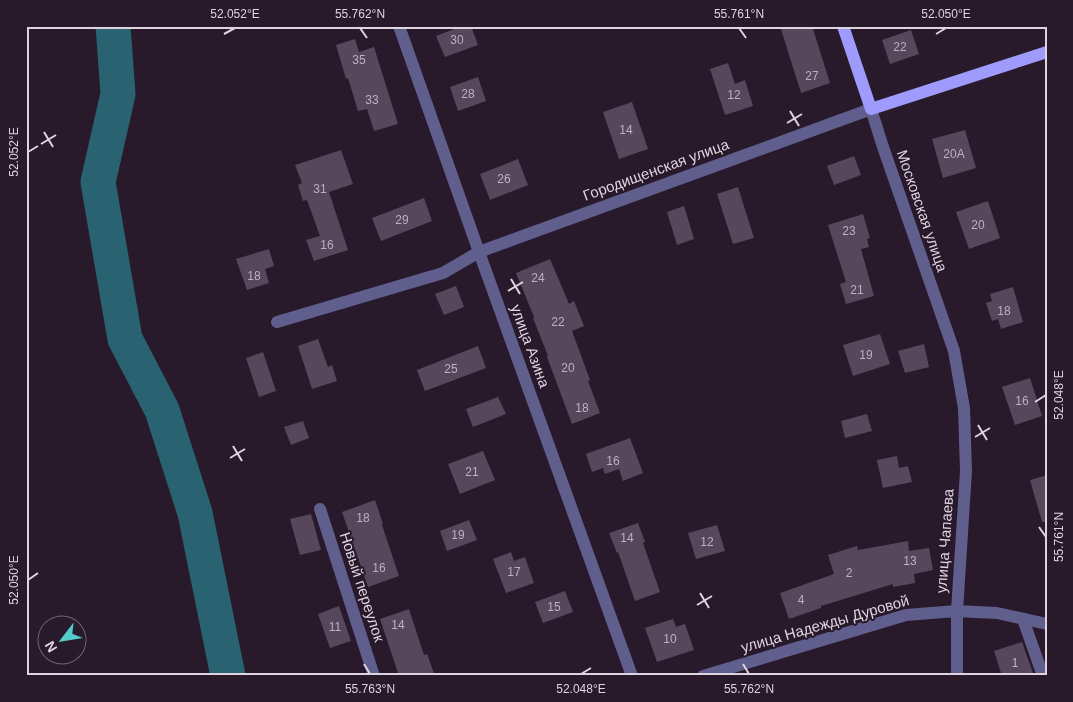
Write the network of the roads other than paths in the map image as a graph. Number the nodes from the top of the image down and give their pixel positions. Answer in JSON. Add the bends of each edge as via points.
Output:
{"nodes":[{"id":1,"x":399,"y":26,"type":"edge"},
{"id":2,"x":843,"y":26,"type":"edge"},
{"id":3,"x":1047,"y":52,"type":"edge"},
{"id":4,"x":871,"y":109,"type":"junction"},
{"id":5,"x":479,"y":252,"type":"junction"},
{"id":6,"x":277,"y":322,"type":"dead end"},
{"id":7,"x":964,"y":408,"type":"joint"},
{"id":8,"x":320,"y":508,"type":"dead end"},
{"id":9,"x":957,"y":611,"type":"junction"},
{"id":10,"x":1022,"y":619,"type":"junction"},
{"id":11,"x":1047,"y":624,"type":"edge"},
{"id":12,"x":374,"y":676,"type":"edge"},
{"id":13,"x":632,"y":676,"type":"edge"},
{"id":14,"x":703,"y":676,"type":"edge"},
{"id":15,"x":957,"y":676,"type":"edge"},
{"id":16,"x":1044,"y":676,"type":"edge"}],
"edges":[{"from":1,"to":5,"type":"street","name":"улица Азина"},
{"from":2,"to":4,"type":"main road","name":"Московская улица"},
{"from":3,"to":4,"type":"main road","name":"Городищенская улица"},
{"from":4,"to":5,"type":"street","name":"Городищенская улица"},
{"from":4,"to":7,"type":"street","name":"Московская улица","via":[[954,351]]},
{"from":5,"to":6,"type":"street","name":"Городищенская улица","via":[[442,273]]},
{"from":5,"to":13,"type":"street","name":"улица Азина"},
{"from":7,"to":9,"type":"street","name":"улица Чапаева","via":[[966,471]]},
{"from":8,"to":12,"type":"street","name":"Новый переулок"},
{"from":9,"to":10,"type":"street","name":"улица Надежды Дуровой","via":[[997,613]]},
{"from":9,"to":14,"type":"street","name":"улица Надежды Дуровой","via":[[906,615]]},
{"from":9,"to":15,"type":"street","name":"улица Чапаева"},
{"from":10,"to":11,"type":"street","name":"улица Надежды Дуровой"},
{"from":10,"to":16,"type":"street"}]}
